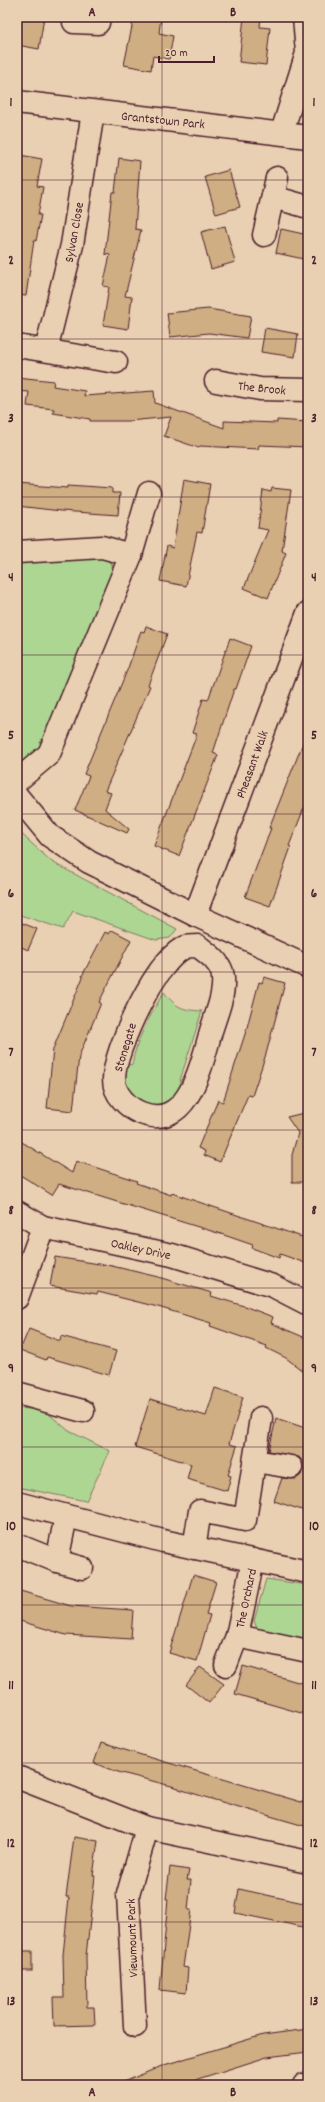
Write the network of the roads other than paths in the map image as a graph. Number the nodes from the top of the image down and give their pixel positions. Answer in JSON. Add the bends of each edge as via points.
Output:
{"nodes":[{"id":1,"x":98,"y":17,"type":"edge"},
{"id":2,"x":304,"y":17,"type":"edge"},
{"id":3,"x":74,"y":22,"type":"dead end"},
{"id":4,"x":307,"y":53,"type":"edge"},
{"id":5,"x":17,"y":102,"type":"edge"},
{"id":6,"x":93,"y":112,"type":"junction"},
{"id":7,"x":282,"y":132,"type":"junction"},
{"id":8,"x":308,"y":137,"type":"edge"},
{"id":9,"x":308,"y":207,"type":"edge"},
{"id":10,"x":264,"y":235,"type":"dead end"},
{"id":11,"x":17,"y":346,"type":"edge"},
{"id":12,"x":46,"y":350,"type":"junction"},
{"id":13,"x":116,"y":362,"type":"dead end"},
{"id":14,"x":216,"y":381,"type":"dead end"},
{"id":15,"x":308,"y":390,"type":"edge"},
{"id":16,"x":149,"y":493,"type":"dead end"},
{"id":17,"x":17,"y":552,"type":"edge"},
{"id":18,"x":131,"y":555,"type":"junction"},
{"id":19,"x":308,"y":613,"type":"edge"},
{"id":20,"x":17,"y":780,"type":"edge"},
{"id":21,"x":17,"y":796,"type":"edge"},
{"id":22,"x":202,"y":918,"type":"junction"},
{"id":23,"x":198,"y":946,"type":"junction"},
{"id":24,"x":308,"y":968,"type":"edge"},
{"id":25,"x":17,"y":1212,"type":"edge"},
{"id":26,"x":43,"y":1227,"type":"junction"},
{"id":27,"x":17,"y":1298,"type":"edge"},
{"id":28,"x":308,"y":1304,"type":"edge"},
{"id":29,"x":17,"y":1393,"type":"edge"},
{"id":30,"x":83,"y":1412,"type":"dead end"},
{"id":31,"x":261,"y":1418,"type":"dead end"},
{"id":32,"x":255,"y":1461,"type":"junction"},
{"id":33,"x":291,"y":1467,"type":"dead end"},
{"id":34,"x":17,"y":1503,"type":"edge"},
{"id":35,"x":66,"y":1516,"type":"junction"},
{"id":36,"x":17,"y":1545,"type":"edge"},
{"id":37,"x":194,"y":1548,"type":"junction"},
{"id":38,"x":252,"y":1560,"type":"junction"},
{"id":39,"x":57,"y":1562,"type":"junction"},
{"id":40,"x":82,"y":1568,"type":"dead end"},
{"id":41,"x":308,"y":1572,"type":"edge"},
{"id":42,"x":237,"y":1636,"type":"junction"},
{"id":43,"x":308,"y":1651,"type":"edge"},
{"id":44,"x":226,"y":1665,"type":"dead end"},
{"id":45,"x":17,"y":1777,"type":"edge"},
{"id":46,"x":147,"y":1828,"type":"junction"},
{"id":47,"x":308,"y":1862,"type":"edge"},
{"id":48,"x":135,"y":2026,"type":"dead end"},
{"id":49,"x":308,"y":2084,"type":"edge"},
{"id":50,"x":304,"y":2085,"type":"edge"}],
"edges":[{"from":1,"to":3,"type":"street","via":[[98,23]]},
{"from":2,"to":4,"type":"street"},
{"from":4,"to":7,"type":"street"},
{"from":5,"to":6,"type":"street","name":"Grantstown Park"},
{"from":6,"to":7,"type":"street","name":"Grantstown Park"},
{"from":6,"to":12,"type":"street","name":"Sylvan Close","via":[[72,245]]},
{"from":7,"to":8,"type":"street","name":"Grantstown Park"},
{"from":9,"to":10,"type":"street","via":[[275,188]]},
{"from":11,"to":12,"type":"street"},
{"from":12,"to":13,"type":"street"},
{"from":14,"to":15,"type":"street","name":"The Brook","via":[[260,389]]},
{"from":16,"to":18,"type":"street"},
{"from":17,"to":18,"type":"street","via":[[102,547]]},
{"from":18,"to":20,"type":"street","via":[[49,754]]},
{"from":19,"to":22,"type":"street","name":"Pheasant Walk"},
{"from":21,"to":22,"type":"street","via":[[50,836],[89,862]]},
{"from":22,"to":23,"type":"street"},
{"from":22,"to":24,"type":"street"},
{"from":23,"to":23,"type":"street","name":"Stonegate","via":[[212,956],[222,972],[222,992],[194,1086],[183,1103],[169,1115],[141,1113],[121,1100],[114,1080],[116,1065],[128,1030],[158,974],[185,947]]},
{"from":25,"to":26,"type":"street","name":"Oakley Drive"},
{"from":26,"to":27,"type":"street"},
{"from":26,"to":28,"type":"street","name":"Oakley Drive","via":[[172,1255],[273,1286]]},
{"from":29,"to":30,"type":"street"},
{"from":31,"to":32,"type":"street"},
{"from":32,"to":33,"type":"street"},
{"from":32,"to":37,"type":"street","via":[[245,1520],[200,1511]]},
{"from":34,"to":35,"type":"street"},
{"from":35,"to":37,"type":"street"},
{"from":35,"to":39,"type":"street"},
{"from":36,"to":39,"type":"street"},
{"from":37,"to":38,"type":"street"},
{"from":38,"to":41,"type":"street"},
{"from":38,"to":42,"type":"street","name":"The Orchard"},
{"from":39,"to":40,"type":"street"},
{"from":42,"to":43,"type":"street","name":"The Orchard"},
{"from":42,"to":44,"type":"street","name":"The Orchard"},
{"from":45,"to":46,"type":"street"},
{"from":46,"to":47,"type":"street"},
{"from":46,"to":48,"type":"street","name":"Viewmount Park","via":[[128,1894]]},
{"from":49,"to":50,"type":"street"}]}
